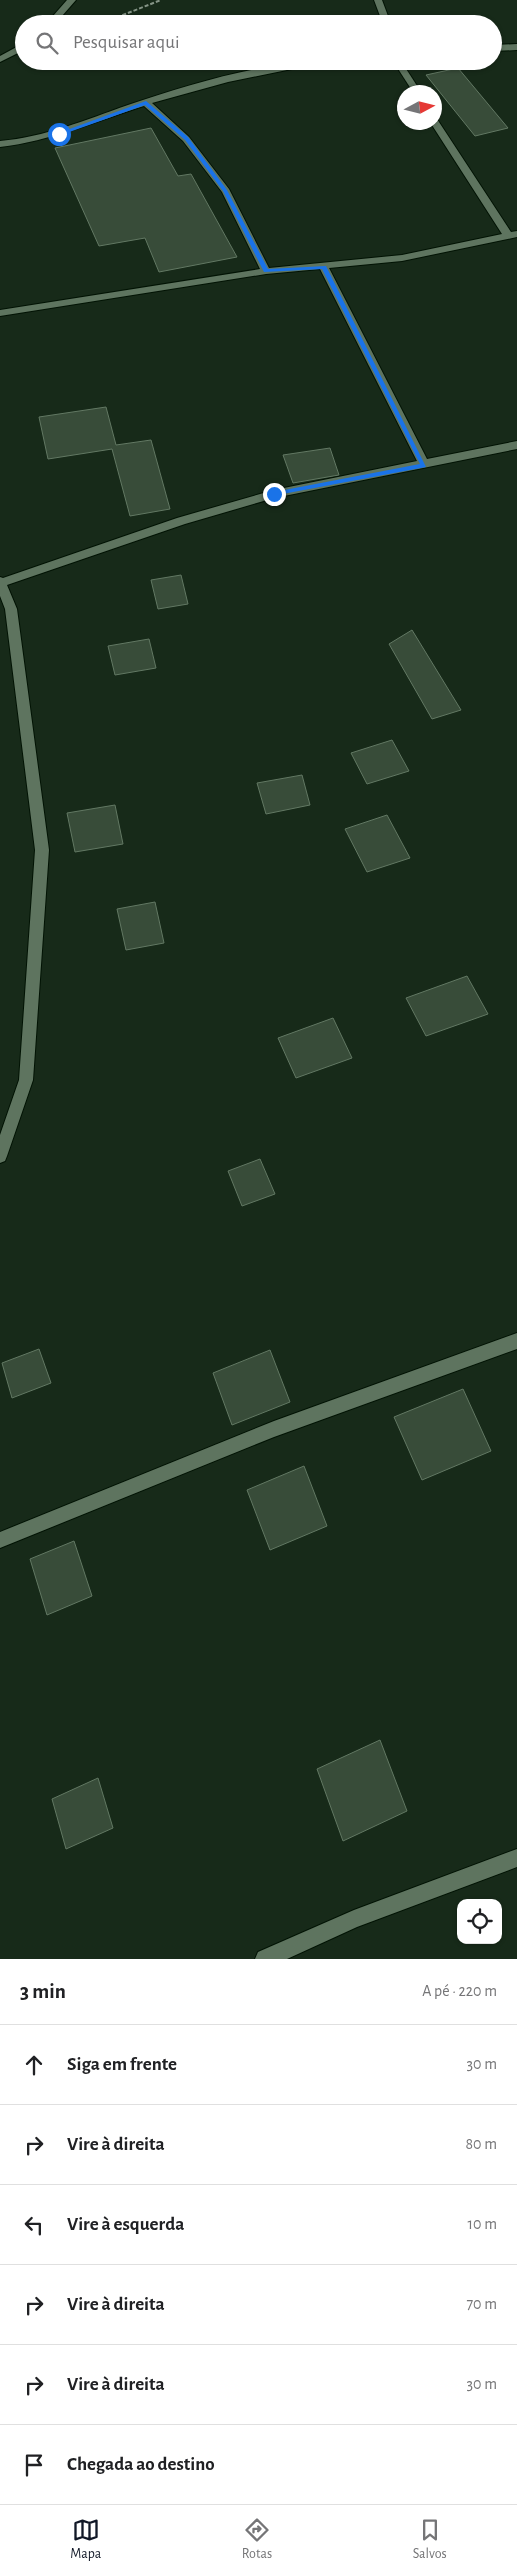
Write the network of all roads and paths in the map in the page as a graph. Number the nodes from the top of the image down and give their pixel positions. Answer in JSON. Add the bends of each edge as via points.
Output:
{"nodes":[{"id":1,"x":72,"y":0,"type":"edge"},
{"id":2,"x":161,"y":0,"type":"edge"},
{"id":3,"x":378,"y":0,"type":"edge"},
{"id":4,"x":58,"y":15,"type":"edge"},
{"id":5,"x":123,"y":15,"type":"edge"},
{"id":6,"x":384,"y":15,"type":"edge"},
{"id":7,"x":517,"y":47,"type":"edge"},
{"id":8,"x":502,"y":48,"type":"edge"},
{"id":9,"x":15,"y":51,"type":"edge"},
{"id":10,"x":0,"y":59,"type":"edge"},
{"id":11,"x":280,"y":70,"type":"edge"},
{"id":12,"x":403,"y":70,"type":"edge"},
{"id":13,"x":412,"y":85,"type":"edge"},
{"id":14,"x":146,"y":103,"type":"junction"},
{"id":15,"x":440,"y":130,"type":"edge"},
{"id":16,"x":0,"y":144,"type":"edge"},
{"id":17,"x":513,"y":236,"type":"edge"},
{"id":18,"x":324,"y":267,"type":"junction"},
{"id":19,"x":266,"y":271,"type":"junction"},
{"id":20,"x":0,"y":313,"type":"edge"},
{"id":21,"x":517,"y":444,"type":"edge"},
{"id":22,"x":424,"y":465,"type":"junction"},
{"id":23,"x":0,"y":582,"type":"edge"},
{"id":24,"x":0,"y":1156,"type":"edge"},
{"id":25,"x":517,"y":1341,"type":"edge"},
{"id":26,"x":0,"y":1540,"type":"edge"},
{"id":27,"x":517,"y":1858,"type":"edge"},
{"id":28,"x":265,"y":1959,"type":"edge"}],
"edges":[{"from":1,"to":4,"type":"street"},
{"from":2,"to":5,"type":"path"},
{"from":3,"to":6,"type":"street"},
{"from":7,"to":8,"type":"street"},
{"from":9,"to":10,"type":"street"},
{"from":11,"to":14,"type":"street","via":[[207,84]]},
{"from":12,"to":13,"type":"street"},
{"from":14,"to":16,"type":"street","via":[[59,134]]},
{"from":14,"to":19,"type":"street","via":[[186,139],[226,191]]},
{"from":15,"to":17,"type":"street"},
{"from":17,"to":18,"type":"street","via":[[402,258]]},
{"from":18,"to":19,"type":"street"},
{"from":18,"to":22,"type":"street"},
{"from":19,"to":20,"type":"street"},
{"from":21,"to":22,"type":"street"},
{"from":22,"to":23,"type":"street","via":[[256,500],[181,520]]},
{"from":23,"to":24,"type":"street","via":[[11,609],[42,850],[26,1080]]},
{"from":25,"to":26,"type":"street","via":[[274,1429]]},
{"from":27,"to":28,"type":"street","via":[[354,1918]]}]}
